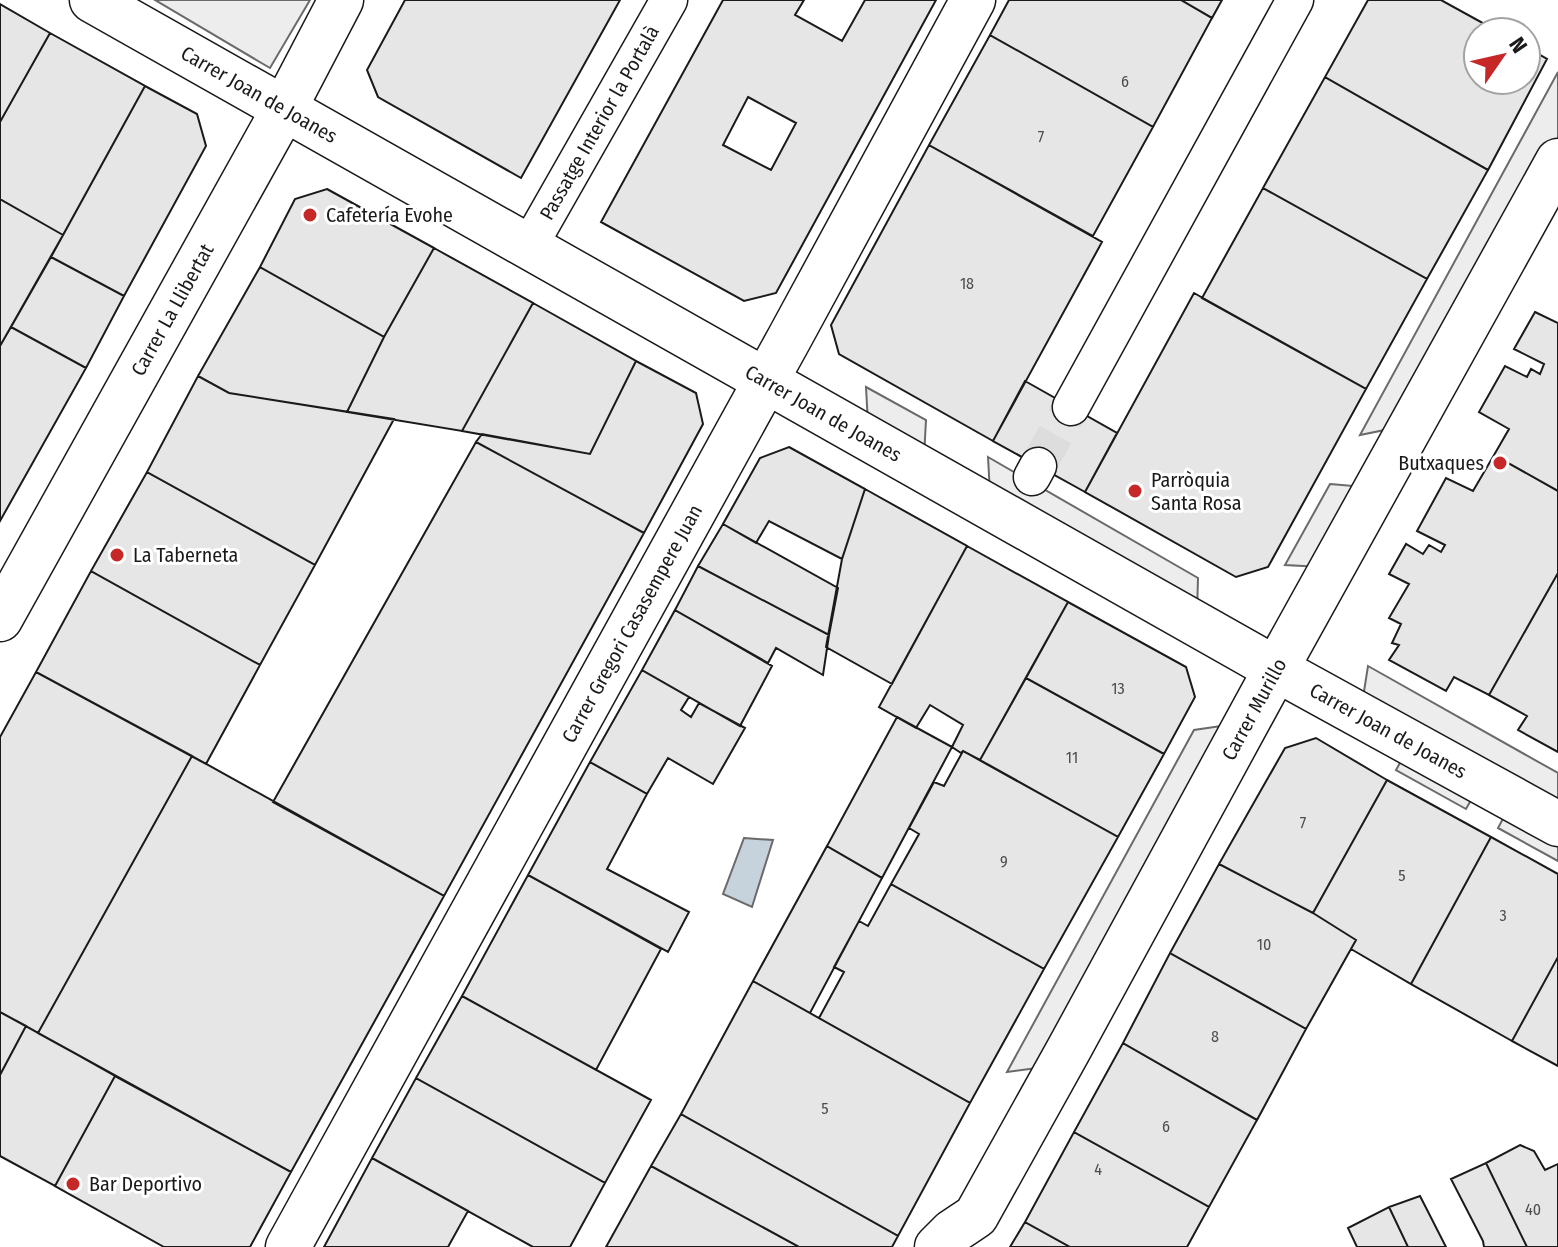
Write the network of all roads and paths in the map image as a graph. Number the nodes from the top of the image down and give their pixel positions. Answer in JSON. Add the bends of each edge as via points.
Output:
{"nodes":[{"id":1,"x":92,"y":0,"type":"edge"},
{"id":2,"x":341,"y":0,"type":"edge"},
{"id":3,"x":669,"y":0,"type":"edge"},
{"id":4,"x":973,"y":0,"type":"edge"},
{"id":5,"x":1295,"y":0,"type":"edge"},
{"id":6,"x":284,"y":109,"type":"junction"},
{"id":7,"x":1558,"y":161,"type":"edge"},
{"id":8,"x":529,"y":246,"type":"junction"},
{"id":9,"x":765,"y":380,"type":"junction"},
{"id":10,"x":1071,"y":407,"type":"tunnel mouth"},
{"id":11,"x":0,"y":619,"type":"edge"},
{"id":12,"x":1276,"y":669,"type":"junction"},
{"id":13,"x":1558,"y":824,"type":"edge"},
{"id":14,"x":288,"y":1247,"type":"edge"},
{"id":15,"x":937,"y":1247,"type":"edge"}],
"edges":[{"from":1,"to":6,"type":"street","name":"Carrer Joan de Joanes"},
{"from":2,"to":6,"type":"street","name":"Carrer La Llibertat"},
{"from":3,"to":8,"type":"street","name":"Passatge Interior la Portalà"},
{"from":4,"to":9,"type":"street","name":"Carrer Gregori Casasempere Juan"},
{"from":5,"to":10,"type":"street"},
{"from":6,"to":8,"type":"street","name":"Carrer Joan de Joanes"},
{"from":6,"to":11,"type":"street","name":"Carrer La Llibertat"},
{"from":7,"to":12,"type":"street","name":"Carrer Murillo"},
{"from":8,"to":9,"type":"street","name":"Carrer Joan de Joanes"},
{"from":9,"to":12,"type":"street","name":"Carrer Joan de Joanes"},
{"from":9,"to":14,"type":"street","name":"Carrer Gregori Casasempere Juan"},
{"from":12,"to":13,"type":"street","name":"Carrer Joan de Joanes"},
{"from":12,"to":15,"type":"street","name":"Carrer Murillo","via":[[976,1216]]}]}
